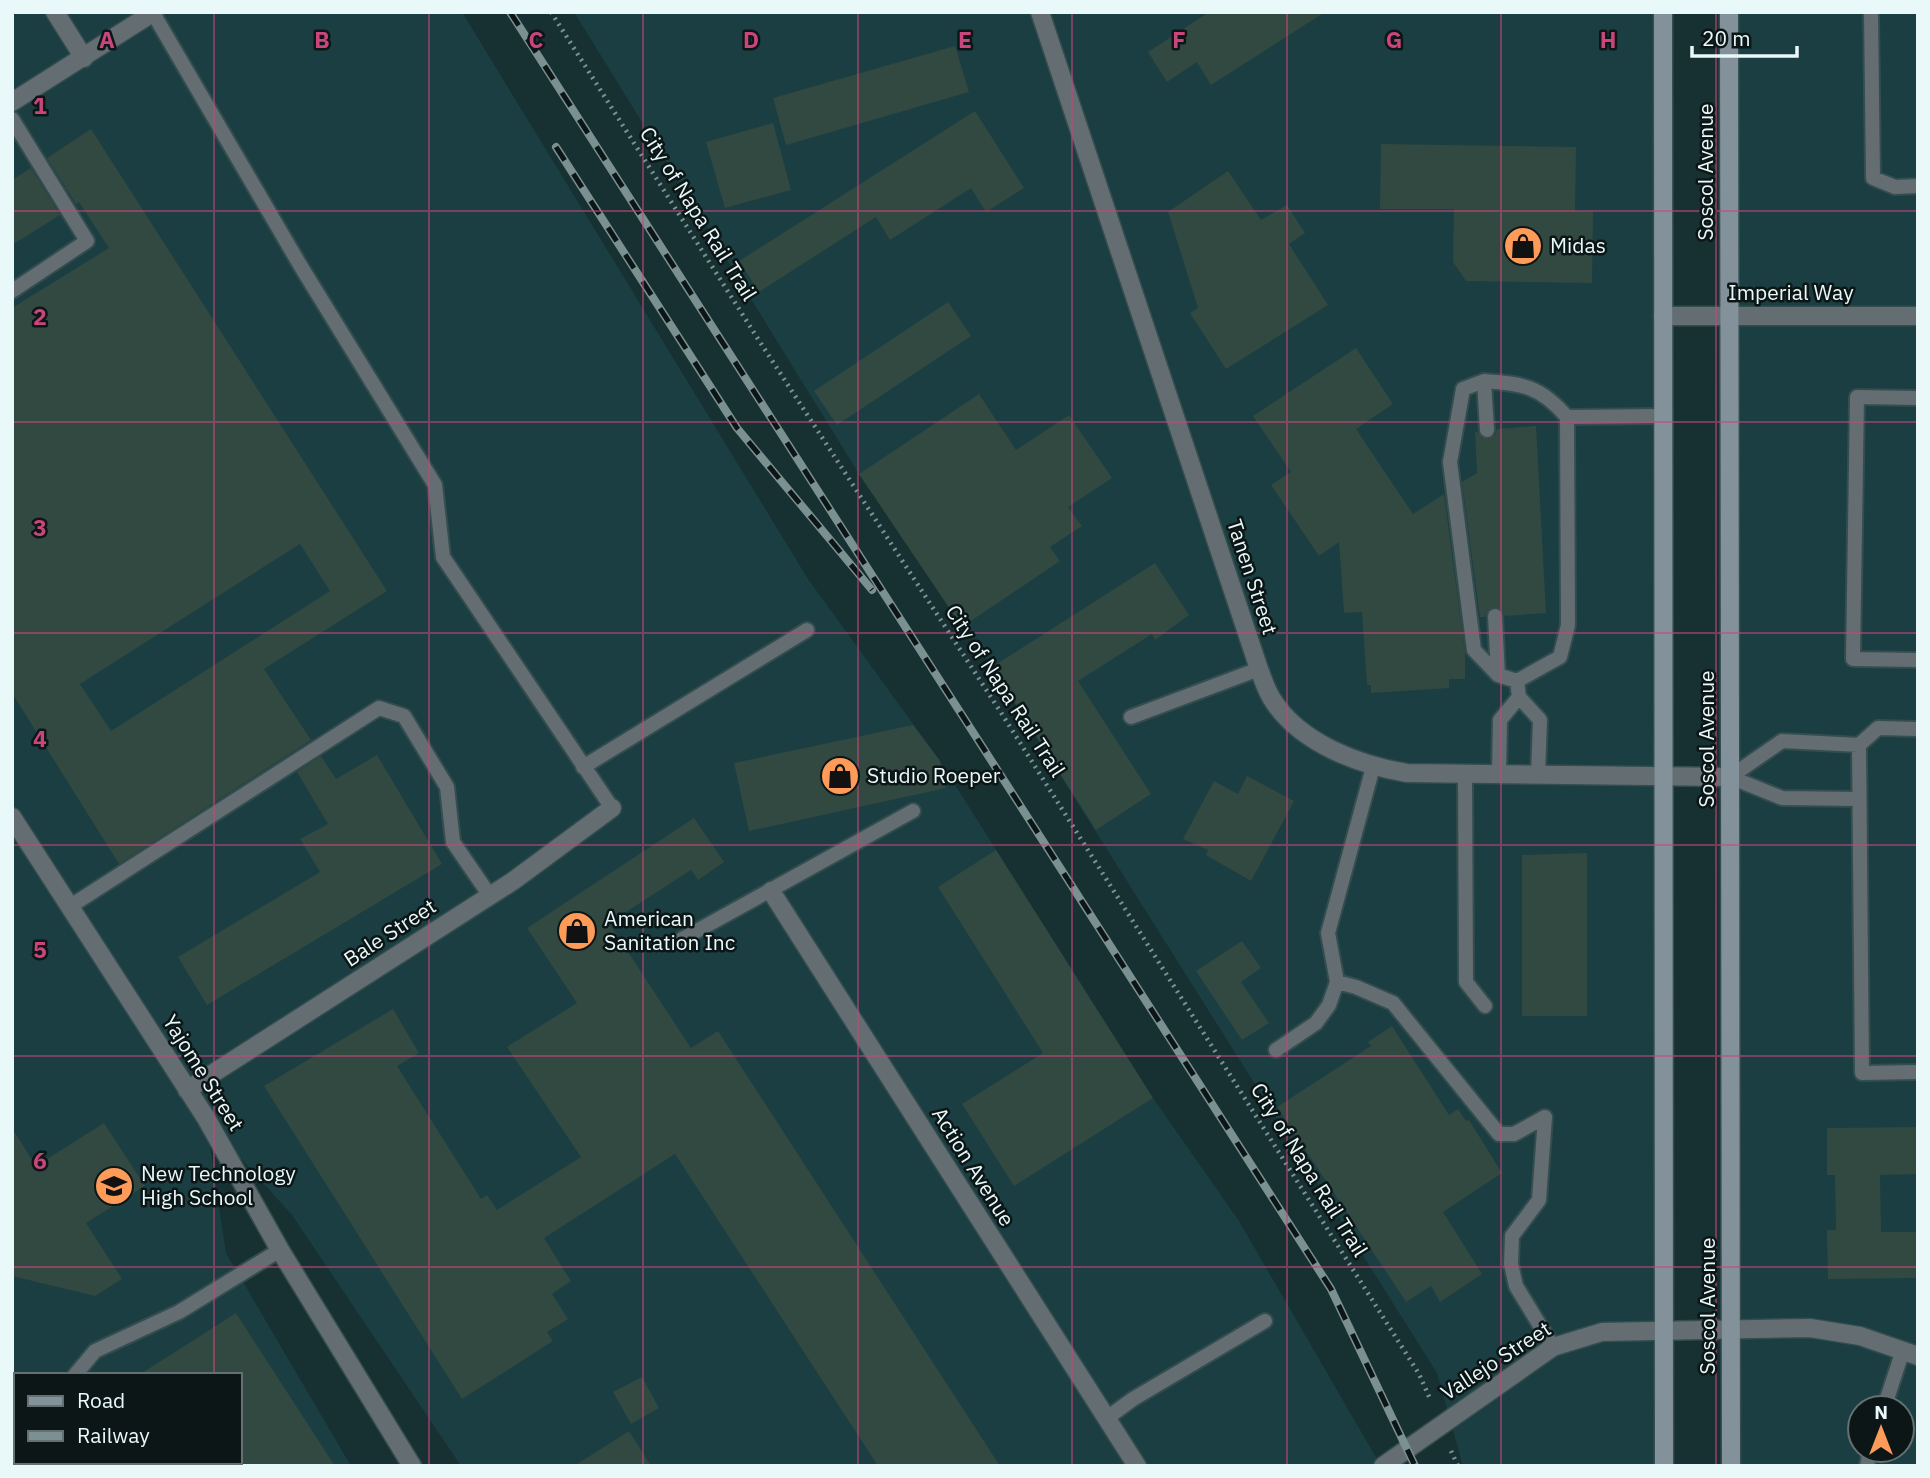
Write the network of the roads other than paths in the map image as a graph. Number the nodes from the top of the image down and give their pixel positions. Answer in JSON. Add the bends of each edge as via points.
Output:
{"nodes":[{"id":1,"x":55,"y":12,"type":"edge"},
{"id":2,"x":1040,"y":12,"type":"edge"},
{"id":3,"x":1663,"y":12,"type":"edge"},
{"id":4,"x":1729,"y":12,"type":"edge"},
{"id":5,"x":1871,"y":12,"type":"edge"},
{"id":6,"x":154,"y":13,"type":"edge"},
{"id":7,"x":84,"y":58,"type":"junction"},
{"id":8,"x":12,"y":102,"type":"edge"},
{"id":9,"x":12,"y":119,"type":"edge"},
{"id":10,"x":1918,"y":186,"type":"edge"},
{"id":11,"x":12,"y":291,"type":"edge"},
{"id":12,"x":1663,"y":316,"type":"junction"},
{"id":13,"x":1729,"y":316,"type":"junction"},
{"id":14,"x":1918,"y":316,"type":"edge"},
{"id":15,"x":1484,"y":381,"type":"junction"},
{"id":16,"x":1918,"y":398,"type":"edge"},
{"id":17,"x":1663,"y":416,"type":"junction"},
{"id":18,"x":1567,"y":417,"type":"junction"},
{"id":19,"x":1487,"y":430,"type":"dead end"},
{"id":20,"x":1495,"y":616,"type":"dead end"},
{"id":21,"x":807,"y":630,"type":"dead end"},
{"id":22,"x":1918,"y":660,"type":"edge"},
{"id":23,"x":1259,"y":669,"type":"junction"},
{"id":24,"x":1498,"y":675,"type":"junction"},
{"id":25,"x":1517,"y":681,"type":"junction"},
{"id":26,"x":1519,"y":698,"type":"junction"},
{"id":27,"x":1131,"y":717,"type":"dead end"},
{"id":28,"x":1918,"y":729,"type":"edge"},
{"id":29,"x":1859,"y":745,"type":"junction"},
{"id":30,"x":583,"y":767,"type":"junction"},
{"id":31,"x":1373,"y":767,"type":"junction"},
{"id":32,"x":1465,"y":773,"type":"junction"},
{"id":33,"x":1499,"y":773,"type":"junction"},
{"id":34,"x":1538,"y":775,"type":"junction"},
{"id":35,"x":1663,"y":776,"type":"junction"},
{"id":36,"x":1730,"y":777,"type":"junction"},
{"id":37,"x":1857,"y":799,"type":"junction"},
{"id":38,"x":612,"y":808,"type":"joint"},
{"id":39,"x":913,"y":811,"type":"dead end"},
{"id":40,"x":12,"y":817,"type":"edge"},
{"id":41,"x":771,"y":891,"type":"junction"},
{"id":42,"x":490,"y":896,"type":"junction"},
{"id":43,"x":69,"y":906,"type":"junction"},
{"id":44,"x":675,"y":943,"type":"dead end"},
{"id":45,"x":1337,"y":982,"type":"junction"},
{"id":46,"x":1485,"y":1006,"type":"dead end"},
{"id":47,"x":1276,"y":1050,"type":"dead end"},
{"id":48,"x":1918,"y":1073,"type":"edge"},
{"id":49,"x":187,"y":1090,"type":"junction"},
{"id":50,"x":280,"y":1250,"type":"junction"},
{"id":51,"x":1265,"y":1321,"type":"dead end"},
{"id":52,"x":1731,"y":1328,"type":"junction"},
{"id":53,"x":1664,"y":1330,"type":"junction"},
{"id":54,"x":1553,"y":1347,"type":"junction"},
{"id":55,"x":1910,"y":1353,"type":"edge"},
{"id":56,"x":77,"y":1373,"type":"edge"},
{"id":57,"x":1891,"y":1394,"type":"edge"},
{"id":58,"x":1107,"y":1418,"type":"junction"},
{"id":59,"x":412,"y":1466,"type":"edge"},
{"id":60,"x":1137,"y":1466,"type":"edge"},
{"id":61,"x":1383,"y":1466,"type":"edge"},
{"id":62,"x":1664,"y":1466,"type":"edge"},
{"id":63,"x":1731,"y":1466,"type":"edge"}],
"edges":[{"from":1,"to":7,"type":"street"},
{"from":2,"to":23,"type":"street","name":"Tanen Street"},
{"from":3,"to":12,"type":"main road","name":"Soscol Avenue"},
{"from":4,"to":13,"type":"main road","name":"Soscol Avenue"},
{"from":5,"to":10,"type":"lane","via":[[1873,178],[1895,187]]},
{"from":6,"to":7,"type":"street"},
{"from":6,"to":30,"type":"lane","via":[[299,265],[435,485],[443,557]]},
{"from":7,"to":8,"type":"street"},
{"from":9,"to":11,"type":"lane","via":[[87,241]]},
{"from":12,"to":13,"type":"street","name":"Imperial Way"},
{"from":12,"to":17,"type":"main road","name":"Soscol Avenue"},
{"from":13,"to":14,"type":"street","name":"Imperial Way"},
{"from":13,"to":36,"type":"main road","name":"Soscol Avenue"},
{"from":15,"to":18,"type":"lane","via":[[1517,383],[1549,396]]},
{"from":15,"to":19,"type":"lane"},
{"from":15,"to":24,"type":"lane","via":[[1463,388],[1450,462],[1474,650]]},
{"from":16,"to":22,"type":"lane","via":[[1857,397],[1853,659]]},
{"from":17,"to":18,"type":"lane"},
{"from":17,"to":35,"type":"main road","name":"Soscol Avenue"},
{"from":18,"to":25,"type":"lane","via":[[1568,625],[1560,657]]},
{"from":20,"to":24,"type":"lane"},
{"from":21,"to":30,"type":"lane"},
{"from":23,"to":27,"type":"lane"},
{"from":23,"to":31,"type":"street","name":"Tanen Street","via":[[1272,700],[1293,724],[1330,748]]},
{"from":24,"to":25,"type":"lane"},
{"from":25,"to":26,"type":"lane"},
{"from":26,"to":33,"type":"lane","via":[[1500,720]]},
{"from":26,"to":34,"type":"lane","via":[[1540,720]]},
{"from":28,"to":29,"type":"lane","via":[[1878,728]]},
{"from":29,"to":36,"type":"lane","via":[[1782,741]]},
{"from":29,"to":37,"type":"lane"},
{"from":30,"to":38,"type":"lane"},
{"from":31,"to":32,"type":"street","name":"Tanen Street","via":[[1407,773]]},
{"from":31,"to":45,"type":"lane","via":[[1328,933]]},
{"from":32,"to":33,"type":"street","name":"Tanen Street"},
{"from":32,"to":46,"type":"lane","via":[[1466,982]]},
{"from":33,"to":34,"type":"street","name":"Tanen Street"},
{"from":34,"to":35,"type":"street","name":"Tanen Street"},
{"from":35,"to":36,"type":"street","name":"Tanen Street"},
{"from":35,"to":53,"type":"main road","name":"Soscol Avenue"},
{"from":36,"to":37,"type":"lane","via":[[1782,799]]},
{"from":36,"to":52,"type":"main road","name":"Soscol Avenue"},
{"from":37,"to":48,"type":"lane","via":[[1862,1073]]},
{"from":38,"to":42,"type":"street","name":"Bale Street"},
{"from":39,"to":41,"type":"lane"},
{"from":40,"to":43,"type":"street","name":"Yajome Street"},
{"from":41,"to":44,"type":"lane"},
{"from":41,"to":58,"type":"street","name":"Action Avenue"},
{"from":42,"to":43,"type":"lane","via":[[453,842],[447,787],[440,775],[404,716],[379,708]]},
{"from":42,"to":49,"type":"street","name":"Bale Street"},
{"from":43,"to":49,"type":"street","name":"Yajome Street"},
{"from":45,"to":47,"type":"lane","via":[[1316,1023]]},
{"from":45,"to":54,"type":"lane","via":[[1393,1003],[1499,1134],[1514,1134],[1545,1117],[1539,1200],[1512,1236],[1511,1264],[1516,1286]]},
{"from":49,"to":50,"type":"street","name":"Yajome Street"},
{"from":50,"to":56,"type":"lane","via":[[179,1312],[95,1352]]},
{"from":50,"to":59,"type":"street","name":"Yajome Street"},
{"from":51,"to":58,"type":"lane"},
{"from":52,"to":53,"type":"street","name":"Vallejo Street"},
{"from":52,"to":55,"type":"street","name":"Vallejo Street","via":[[1784,1326],[1835,1331]]},
{"from":52,"to":63,"type":"main road","name":"Soscol Avenue"},
{"from":53,"to":54,"type":"street","name":"Vallejo Street","via":[[1602,1332]]},
{"from":53,"to":62,"type":"main road","name":"Soscol Avenue"},
{"from":54,"to":61,"type":"street","name":"Vallejo Street"},
{"from":55,"to":57,"type":"lane"},
{"from":58,"to":60,"type":"street","name":"Action Avenue"}]}
